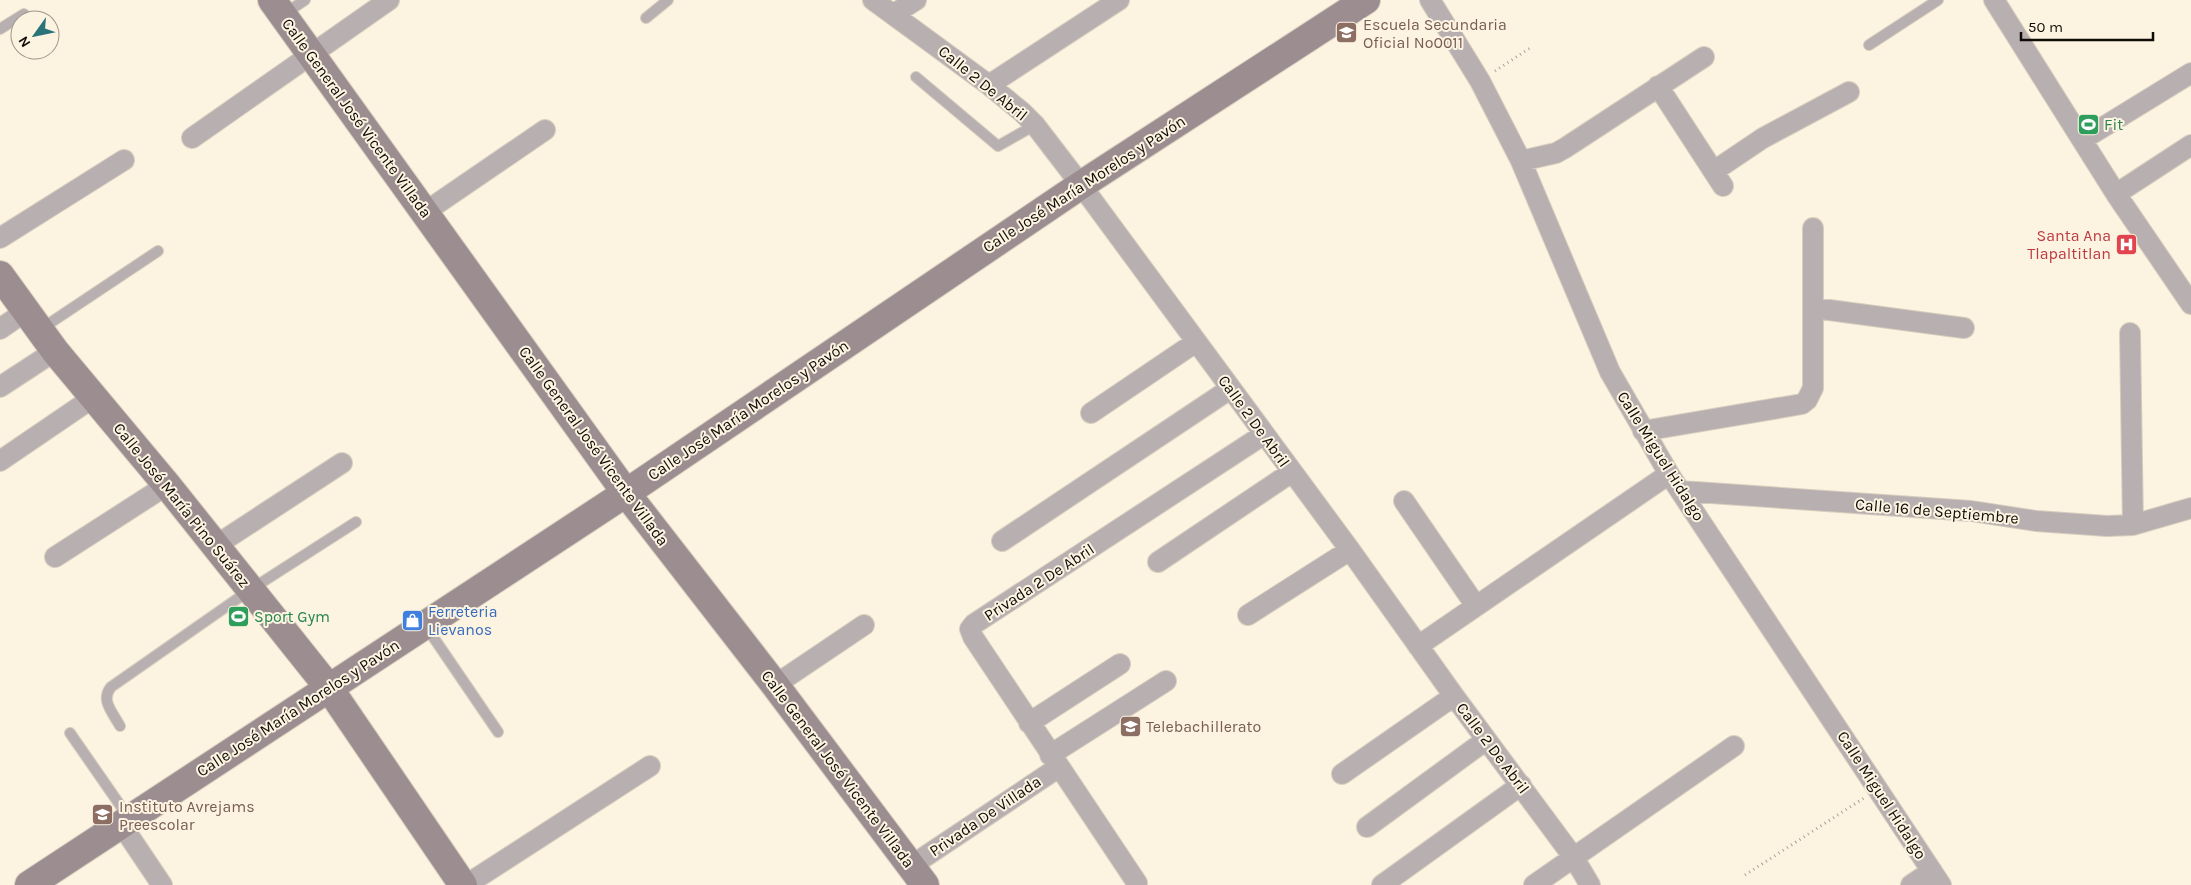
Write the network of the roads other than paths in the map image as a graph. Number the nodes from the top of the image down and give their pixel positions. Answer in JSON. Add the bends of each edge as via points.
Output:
{"nodes":[{"id":1,"x":389,"y":0,"type":"edge"},
{"id":2,"x":668,"y":0,"type":"edge"},
{"id":3,"x":873,"y":0,"type":"edge"},
{"id":4,"x":916,"y":0,"type":"edge"},
{"id":5,"x":1119,"y":0,"type":"edge"},
{"id":6,"x":1366,"y":0,"type":"edge"},
{"id":7,"x":1430,"y":0,"type":"edge"},
{"id":8,"x":1938,"y":0,"type":"edge"},
{"id":9,"x":1994,"y":0,"type":"edge"},
{"id":10,"x":287,"y":5,"type":"edge"},
{"id":11,"x":894,"y":14,"type":"junction"},
{"id":12,"x":646,"y":18,"type":"dead end"},
{"id":13,"x":1869,"y":45,"type":"dead end"},
{"id":14,"x":311,"y":54,"type":"junction"},
{"id":15,"x":1704,"y":57,"type":"dead end"},
{"id":16,"x":2191,"y":73,"type":"edge"},
{"id":17,"x":916,"y":77,"type":"dead end"},
{"id":18,"x":989,"y":85,"type":"junction"},
{"id":19,"x":1658,"y":86,"type":"junction"},
{"id":20,"x":1849,"y":92,"type":"dead end"},
{"id":21,"x":1035,"y":126,"type":"junction"},
{"id":22,"x":545,"y":130,"type":"dead end"},
{"id":23,"x":192,"y":138,"type":"dead end"},
{"id":24,"x":2082,"y":140,"type":"junction"},
{"id":25,"x":2191,"y":145,"type":"edge"},
{"id":26,"x":124,"y":160,"type":"dead end"},
{"id":27,"x":1521,"y":161,"type":"junction"},
{"id":28,"x":1081,"y":185,"type":"junction"},
{"id":29,"x":2116,"y":194,"type":"junction"},
{"id":30,"x":425,"y":212,"type":"junction"},
{"id":31,"x":1813,"y":228,"type":"dead end"},
{"id":32,"x":0,"y":238,"type":"edge"},
{"id":33,"x":158,"y":251,"type":"dead end"},
{"id":34,"x":0,"y":275,"type":"edge"},
{"id":35,"x":2191,"y":304,"type":"edge"},
{"id":36,"x":1814,"y":308,"type":"junction"},
{"id":37,"x":1964,"y":328,"type":"dead end"},
{"id":38,"x":0,"y":329,"type":"edge"},
{"id":39,"x":40,"y":331,"type":"junction"},
{"id":40,"x":2130,"y":333,"type":"dead end"},
{"id":41,"x":1196,"y":342,"type":"junction"},
{"id":42,"x":0,"y":387,"type":"edge"},
{"id":43,"x":1230,"y":389,"type":"junction"},
{"id":44,"x":94,"y":397,"type":"junction"},
{"id":45,"x":1091,"y":413,"type":"dead end"},
{"id":46,"x":1643,"y":431,"type":"junction"},
{"id":47,"x":1263,"y":435,"type":"junction"},
{"id":48,"x":0,"y":460,"type":"edge"},
{"id":49,"x":342,"y":463,"type":"dead end"},
{"id":50,"x":1292,"y":472,"type":"junction"},
{"id":51,"x":1669,"y":474,"type":"junction"},
{"id":52,"x":167,"y":485,"type":"junction"},
{"id":53,"x":1681,"y":491,"type":"junction"},
{"id":54,"x":626,"y":493,"type":"junction"},
{"id":55,"x":1404,"y":501,"type":"dead end"},
{"id":56,"x":2191,"y":508,"type":"edge"},
{"id":57,"x":356,"y":522,"type":"dead end"},
{"id":58,"x":2133,"y":525,"type":"junction"},
{"id":59,"x":1002,"y":541,"type":"dead end"},
{"id":60,"x":215,"y":546,"type":"junction"},
{"id":61,"x":1350,"y":550,"type":"junction"},
{"id":62,"x":55,"y":557,"type":"dead end"},
{"id":63,"x":1158,"y":562,"type":"dead end"},
{"id":64,"x":250,"y":590,"type":"junction"},
{"id":65,"x":1476,"y":606,"type":"junction"},
{"id":66,"x":1248,"y":615,"type":"dead end"},
{"id":67,"x":424,"y":624,"type":"junction"},
{"id":68,"x":864,"y":625,"type":"dead end"},
{"id":69,"x":1418,"y":646,"type":"junction"},
{"id":70,"x":1120,"y":664,"type":"dead end"},
{"id":71,"x":1166,"y":681,"type":"dead end"},
{"id":72,"x":775,"y":685,"type":"junction"},
{"id":73,"x":329,"y":688,"type":"junction"},
{"id":74,"x":1454,"y":696,"type":"junction"},
{"id":75,"x":1029,"y":723,"type":"junction"},
{"id":76,"x":120,"y":726,"type":"dead end"},
{"id":77,"x":498,"y":732,"type":"dead end"},
{"id":78,"x":70,"y":733,"type":"dead end"},
{"id":79,"x":1486,"y":740,"type":"junction"},
{"id":80,"x":1734,"y":746,"type":"dead end"},
{"id":81,"x":1055,"y":761,"type":"junction"},
{"id":82,"x":650,"y":766,"type":"dead end"},
{"id":83,"x":1342,"y":774,"type":"dead end"},
{"id":84,"x":1521,"y":786,"type":"junction"},
{"id":85,"x":125,"y":821,"type":"junction"},
{"id":86,"x":1367,"y":827,"type":"dead end"},
{"id":87,"x":1574,"y":858,"type":"junction"},
{"id":88,"x":918,"y":875,"type":"edge"},
{"id":89,"x":1936,"y":878,"type":"edge"},
{"id":90,"x":1137,"y":883,"type":"dead end"},
{"id":91,"x":29,"y":885,"type":"edge"},
{"id":92,"x":162,"y":885,"type":"edge"},
{"id":93,"x":465,"y":885,"type":"edge"},
{"id":94,"x":1382,"y":885,"type":"edge"},
{"id":95,"x":1534,"y":885,"type":"edge"},
{"id":96,"x":1590,"y":885,"type":"edge"},
{"id":97,"x":1910,"y":885,"type":"edge"}],
"edges":[{"from":1,"to":14,"type":"street"},
{"from":2,"to":12,"type":"lane"},
{"from":3,"to":11,"type":"street","name":"Calle 2 De Abril"},
{"from":4,"to":11,"type":"street"},
{"from":5,"to":18,"type":"street"},
{"from":6,"to":28,"type":"main road","name":"Calle José María Morelos y Pavón"},
{"from":7,"to":27,"type":"street","name":"Calle Miguel Hidalgo","via":[[1480,81]]},
{"from":8,"to":13,"type":"lane"},
{"from":9,"to":24,"type":"street"},
{"from":10,"to":14,"type":"main road","name":"Calle General José Vicente Villada"},
{"from":11,"to":18,"type":"street","name":"Calle 2 De Abril"},
{"from":14,"to":23,"type":"street"},
{"from":14,"to":30,"type":"main road","name":"Calle General José Vicente Villada"},
{"from":15,"to":19,"type":"street"},
{"from":16,"to":24,"type":"street"},
{"from":17,"to":21,"type":"lane","via":[[995,144],[1001,145]]},
{"from":18,"to":21,"type":"street","name":"Calle 2 De Abril"},
{"from":19,"to":20,"type":"street","via":[[1718,178],[1763,138]]},
{"from":19,"to":27,"type":"street","via":[[1556,153]]},
{"from":21,"to":28,"type":"street","name":"Calle 2 De Abril"},
{"from":22,"to":30,"type":"street"},
{"from":24,"to":29,"type":"street"},
{"from":25,"to":29,"type":"street"},
{"from":26,"to":32,"type":"street"},
{"from":27,"to":46,"type":"street","name":"Calle Miguel Hidalgo","via":[[1610,372]]},
{"from":28,"to":41,"type":"street","name":"Calle 2 De Abril"},
{"from":28,"to":54,"type":"main road","name":"Calle José María Morelos y Pavón"},
{"from":29,"to":35,"type":"street"},
{"from":30,"to":54,"type":"main road","name":"Calle General José Vicente Villada"},
{"from":31,"to":36,"type":"street"},
{"from":33,"to":39,"type":"lane"},
{"from":34,"to":39,"type":"main road","name":"Calle José María Pino Suárez"},
{"from":36,"to":37,"type":"street"},
{"from":36,"to":46,"type":"street","via":[[1813,388],[1802,404]]},
{"from":38,"to":39,"type":"street"},
{"from":39,"to":42,"type":"street"},
{"from":39,"to":44,"type":"main road","name":"Calle José María Pino Suárez"},
{"from":40,"to":58,"type":"street"},
{"from":41,"to":43,"type":"street","name":"Calle 2 De Abril"},
{"from":41,"to":45,"type":"street"},
{"from":43,"to":47,"type":"street","name":"Calle 2 De Abril"},
{"from":43,"to":59,"type":"street"},
{"from":44,"to":48,"type":"street"},
{"from":44,"to":52,"type":"main road","name":"Calle José María Pino Suárez"},
{"from":46,"to":51,"type":"street","name":"Calle Miguel Hidalgo"},
{"from":47,"to":50,"type":"street","name":"Calle 2 De Abril"},
{"from":47,"to":75,"type":"street","name":"Privada 2 De Abril","via":[[972,627],[973,637]]},
{"from":49,"to":60,"type":"street"},
{"from":50,"to":61,"type":"street","name":"Calle 2 De Abril"},
{"from":50,"to":63,"type":"street"},
{"from":51,"to":53,"type":"street","name":"Calle Miguel Hidalgo"},
{"from":51,"to":65,"type":"street"},
{"from":52,"to":60,"type":"main road","name":"Calle José María Pino Suárez"},
{"from":52,"to":62,"type":"street"},
{"from":53,"to":58,"type":"street","name":"Calle 16 de Septiembre","via":[[1971,511],[2107,526]]},
{"from":53,"to":89,"type":"street","name":"Calle Miguel Hidalgo"},
{"from":54,"to":67,"type":"main road","name":"Calle José María Morelos y Pavón"},
{"from":54,"to":72,"type":"main road","name":"Calle General José Vicente Villada"},
{"from":55,"to":65,"type":"street"},
{"from":56,"to":58,"type":"street","name":"Calle 16 de Septiembre"},
{"from":57,"to":64,"type":"lane"},
{"from":60,"to":64,"type":"main road","name":"Calle José María Pino Suárez"},
{"from":61,"to":66,"type":"street"},
{"from":61,"to":69,"type":"street","name":"Calle 2 De Abril"},
{"from":64,"to":73,"type":"main road","name":"Calle José María Pino Suárez"},
{"from":64,"to":76,"type":"lane","via":[[111,687],[106,693],[106,700]]},
{"from":65,"to":69,"type":"street"},
{"from":67,"to":73,"type":"main road","name":"Calle José María Morelos y Pavón"},
{"from":67,"to":77,"type":"lane"},
{"from":68,"to":72,"type":"street"},
{"from":69,"to":74,"type":"street","name":"Calle 2 De Abril"},
{"from":70,"to":75,"type":"street"},
{"from":71,"to":81,"type":"street","name":"Privada De Villada"},
{"from":72,"to":88,"type":"main road","name":"Calle General José Vicente Villada"},
{"from":73,"to":85,"type":"main road","name":"Calle José María Morelos y Pavón"},
{"from":73,"to":93,"type":"main road","name":"Calle José María Pino Suárez"},
{"from":74,"to":79,"type":"street","name":"Calle 2 De Abril"},
{"from":74,"to":83,"type":"street"},
{"from":75,"to":81,"type":"street","name":"Privada 2 De Abril"},
{"from":78,"to":85,"type":"lane"},
{"from":79,"to":84,"type":"street","name":"Calle 2 De Abril"},
{"from":79,"to":86,"type":"street"},
{"from":80,"to":87,"type":"street"},
{"from":81,"to":88,"type":"street","name":"Privada De Villada"},
{"from":81,"to":90,"type":"street","name":"Privada 2 De Abril"},
{"from":82,"to":93,"type":"street"},
{"from":84,"to":87,"type":"street","name":"Calle 2 De Abril"},
{"from":84,"to":94,"type":"street"},
{"from":85,"to":91,"type":"main road","name":"Calle José María Morelos y Pavón"},
{"from":85,"to":92,"type":"street"},
{"from":87,"to":95,"type":"street"},
{"from":87,"to":96,"type":"street","name":"Calle 2 De Abril"},
{"from":89,"to":97,"type":"street"}]}
